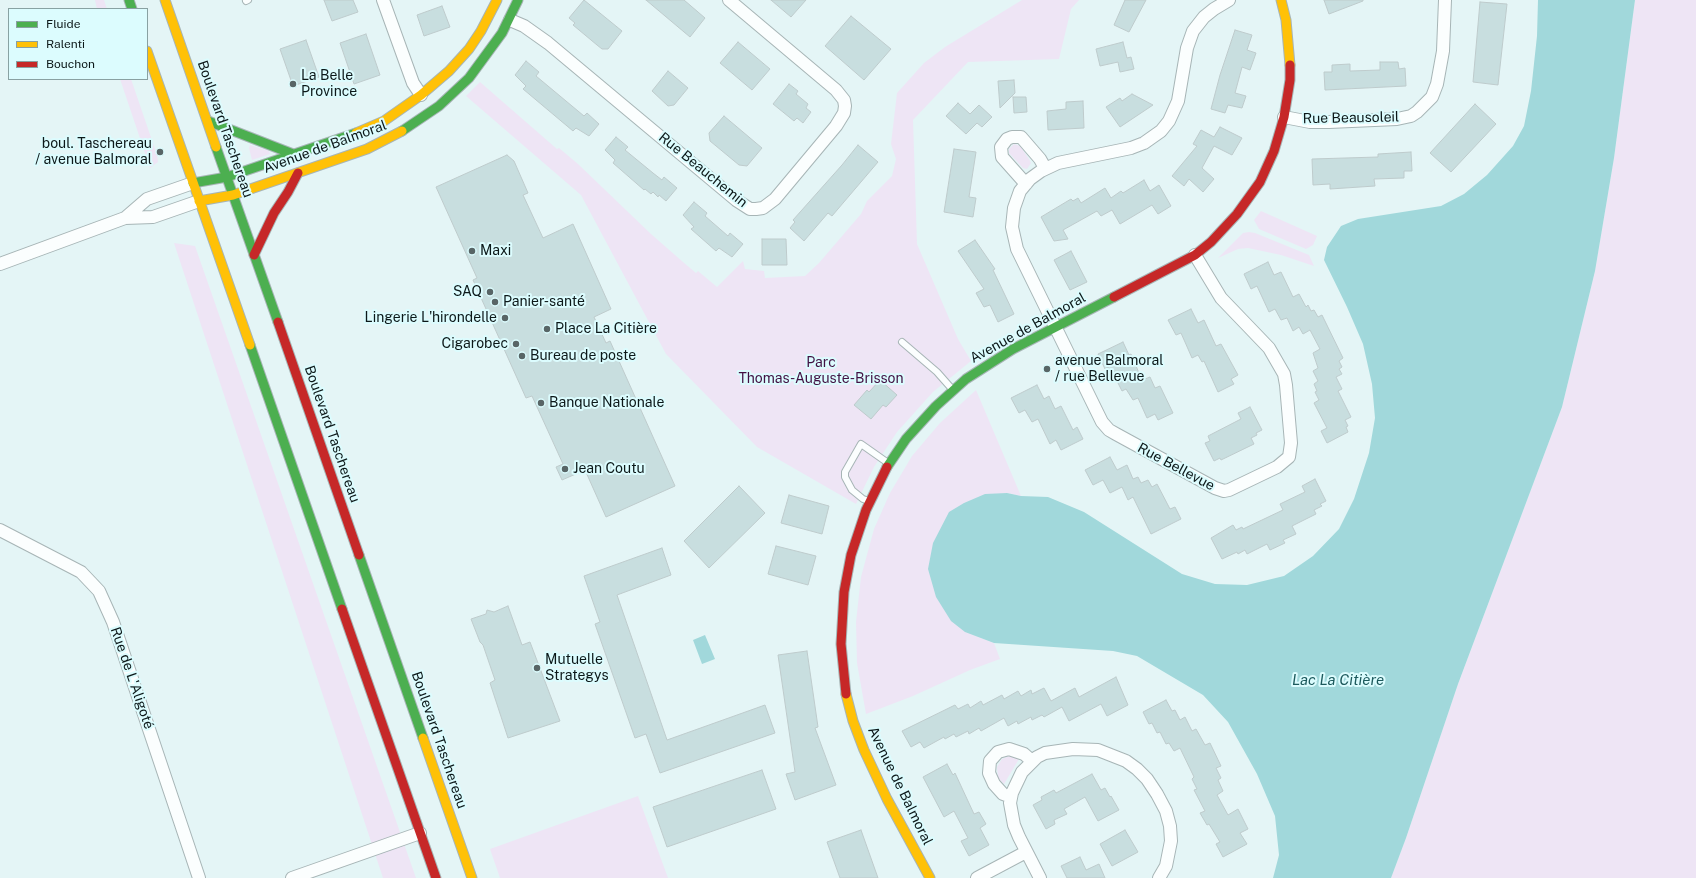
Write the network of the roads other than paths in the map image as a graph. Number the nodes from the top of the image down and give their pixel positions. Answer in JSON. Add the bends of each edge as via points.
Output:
{"nodes":[{"id":1,"x":165,"y":0,"type":"edge"},
{"id":2,"x":383,"y":0,"type":"edge"},
{"id":3,"x":496,"y":0,"type":"edge"},
{"id":4,"x":518,"y":0,"type":"edge"},
{"id":5,"x":729,"y":0,"type":"edge"},
{"id":6,"x":1229,"y":0,"type":"edge"},
{"id":7,"x":1281,"y":0,"type":"edge"},
{"id":8,"x":1445,"y":0,"type":"edge"},
{"id":9,"x":510,"y":20,"type":"junction"},
{"id":10,"x":148,"y":54,"type":"edge"},
{"id":11,"x":421,"y":95,"type":"junction"},
{"id":12,"x":1284,"y":117,"type":"junction"},
{"id":13,"x":208,"y":121,"type":"junction"},
{"id":14,"x":293,"y":154,"type":"junction"},
{"id":15,"x":1046,"y":168,"type":"junction"},
{"id":16,"x":298,"y":173,"type":"junction"},
{"id":17,"x":227,"y":177,"type":"junction"},
{"id":18,"x":193,"y":183,"type":"junction"},
{"id":19,"x":1026,"y":184,"type":"junction"},
{"id":20,"x":233,"y":195,"type":"junction"},
{"id":21,"x":199,"y":202,"type":"junction"},
{"id":22,"x":125,"y":218,"type":"junction"},
{"id":23,"x":254,"y":255,"type":"junction"},
{"id":24,"x":1195,"y":255,"type":"junction"},
{"id":25,"x":0,"y":264,"type":"edge"},
{"id":26,"x":1055,"y":327,"type":"junction"},
{"id":27,"x":902,"y":342,"type":"dead end"},
{"id":28,"x":953,"y":390,"type":"junction"},
{"id":29,"x":889,"y":463,"type":"junction"},
{"id":30,"x":869,"y":502,"type":"junction"},
{"id":31,"x":0,"y":530,"type":"edge"},
{"id":32,"x":1032,"y":761,"type":"junction"},
{"id":33,"x":1011,"y":797,"type":"junction"},
{"id":34,"x":420,"y":833,"type":"junction"},
{"id":35,"x":1026,"y":852,"type":"junction"},
{"id":36,"x":199,"y":878,"type":"edge"},
{"id":37,"x":292,"y":878,"type":"edge"},
{"id":38,"x":436,"y":878,"type":"edge"},
{"id":39,"x":472,"y":878,"type":"edge"},
{"id":40,"x":930,"y":878,"type":"edge"},
{"id":41,"x":977,"y":878,"type":"edge"},
{"id":42,"x":1040,"y":878,"type":"edge"},
{"id":43,"x":1159,"y":878,"type":"edge"}],
"edges":[{"from":1,"to":13,"type":"street","name":"Boulevard Taschereau"},
{"from":2,"to":11,"type":"street","via":[[413,83]]},
{"from":3,"to":11,"type":"street","name":"Avenue de Balmoral","via":[[487,21],[469,48],[449,71]]},
{"from":4,"to":9,"type":"street","name":"Avenue de Balmoral"},
{"from":5,"to":9,"type":"street","name":"Rue Beauchemin","via":[[836,90],[844,100],[845,106],[839,123],[775,199],[763,208],[750,208],[736,200],[554,47],[524,26]]},
{"from":6,"to":15,"type":"street","name":"Rue Bellevue","via":[[1204,17],[1193,31],[1187,48],[1178,101],[1169,121],[1161,131],[1144,143],[1131,148],[1058,163]]},
{"from":7,"to":12,"type":"street","name":"Avenue de Balmoral","via":[[1290,59],[1290,80]]},
{"from":8,"to":12,"type":"street","name":"Rue Beausoleil","via":[[1443,51],[1437,84],[1432,97],[1417,112],[1397,119],[1329,122],[1310,122]]},
{"from":9,"to":16,"type":"street","name":"Avenue de Balmoral","via":[[490,52],[469,78],[426,116],[376,145]]},
{"from":10,"to":18,"type":"street"},
{"from":11,"to":14,"type":"street","name":"Avenue de Balmoral","via":[[373,126]]},
{"from":12,"to":24,"type":"street","name":"Avenue de Balmoral","via":[[1274,150],[1260,182],[1226,227]]},
{"from":13,"to":14,"type":"street"},
{"from":13,"to":17,"type":"street","name":"Boulevard Taschereau"},
{"from":14,"to":17,"type":"street","name":"Avenue de Balmoral"},
{"from":15,"to":19,"type":"street","name":"Rue Bellevue","via":[[1034,175]]},
{"from":15,"to":19,"type":"street","via":[[1020,137],[1007,139],[1001,148],[1002,157]]},
{"from":16,"to":20,"type":"street","name":"Avenue de Balmoral"},
{"from":16,"to":23,"type":"street"},
{"from":17,"to":18,"type":"street","name":"Avenue de Balmoral"},
{"from":17,"to":20,"type":"street","name":"Boulevard Taschereau"},
{"from":18,"to":21,"type":"street"},
{"from":18,"to":22,"type":"street","via":[[147,199]]},
{"from":19,"to":26,"type":"street","name":"Rue Bellevue","via":[[1020,191],[1014,208],[1013,238]]},
{"from":20,"to":21,"type":"street","name":"Avenue de Balmoral"},
{"from":20,"to":23,"type":"street","name":"Boulevard Taschereau"},
{"from":21,"to":22,"type":"street","via":[[153,217]]},
{"from":21,"to":34,"type":"street"},
{"from":22,"to":25,"type":"street"},
{"from":23,"to":39,"type":"street","name":"Boulevard Taschereau"},
{"from":24,"to":26,"type":"street","name":"Avenue de Balmoral"},
{"from":24,"to":26,"type":"street","name":"Rue Bellevue","via":[[1221,298],[1269,348],[1284,374],[1291,443],[1289,457],[1277,467],[1229,490],[1220,490],[1109,430],[1099,417]]},
{"from":26,"to":28,"type":"street","name":"Avenue de Balmoral","via":[[1001,356]]},
{"from":27,"to":28,"type":"lane","via":[[937,372]]},
{"from":28,"to":29,"type":"street","name":"Avenue de Balmoral","via":[[916,427]]},
{"from":29,"to":30,"type":"street","name":"Avenue de Balmoral"},
{"from":29,"to":30,"type":"lane","via":[[861,444],[844,472],[852,490]]},
{"from":30,"to":40,"type":"street","name":"Avenue de Balmoral","via":[[851,555],[844,592],[841,644],[846,692],[864,750],[887,799]]},
{"from":31,"to":36,"type":"street","name":"Rue de L'Aligoté","via":[[76,569],[99,591],[113,622]]},
{"from":32,"to":33,"type":"street","via":[[1016,782]]},
{"from":32,"to":33,"type":"street","via":[[1024,754],[1009,749],[998,752],[990,761],[989,773],[994,784],[1003,794]]},
{"from":32,"to":43,"type":"street","via":[[1045,753],[1085,749],[1112,755],[1137,769],[1157,794],[1170,826],[1169,855]]},
{"from":33,"to":35,"type":"street","via":[[1014,825]]},
{"from":34,"to":37,"type":"street"},
{"from":34,"to":38,"type":"street"},
{"from":35,"to":41,"type":"street"},
{"from":35,"to":42,"type":"street"}]}
